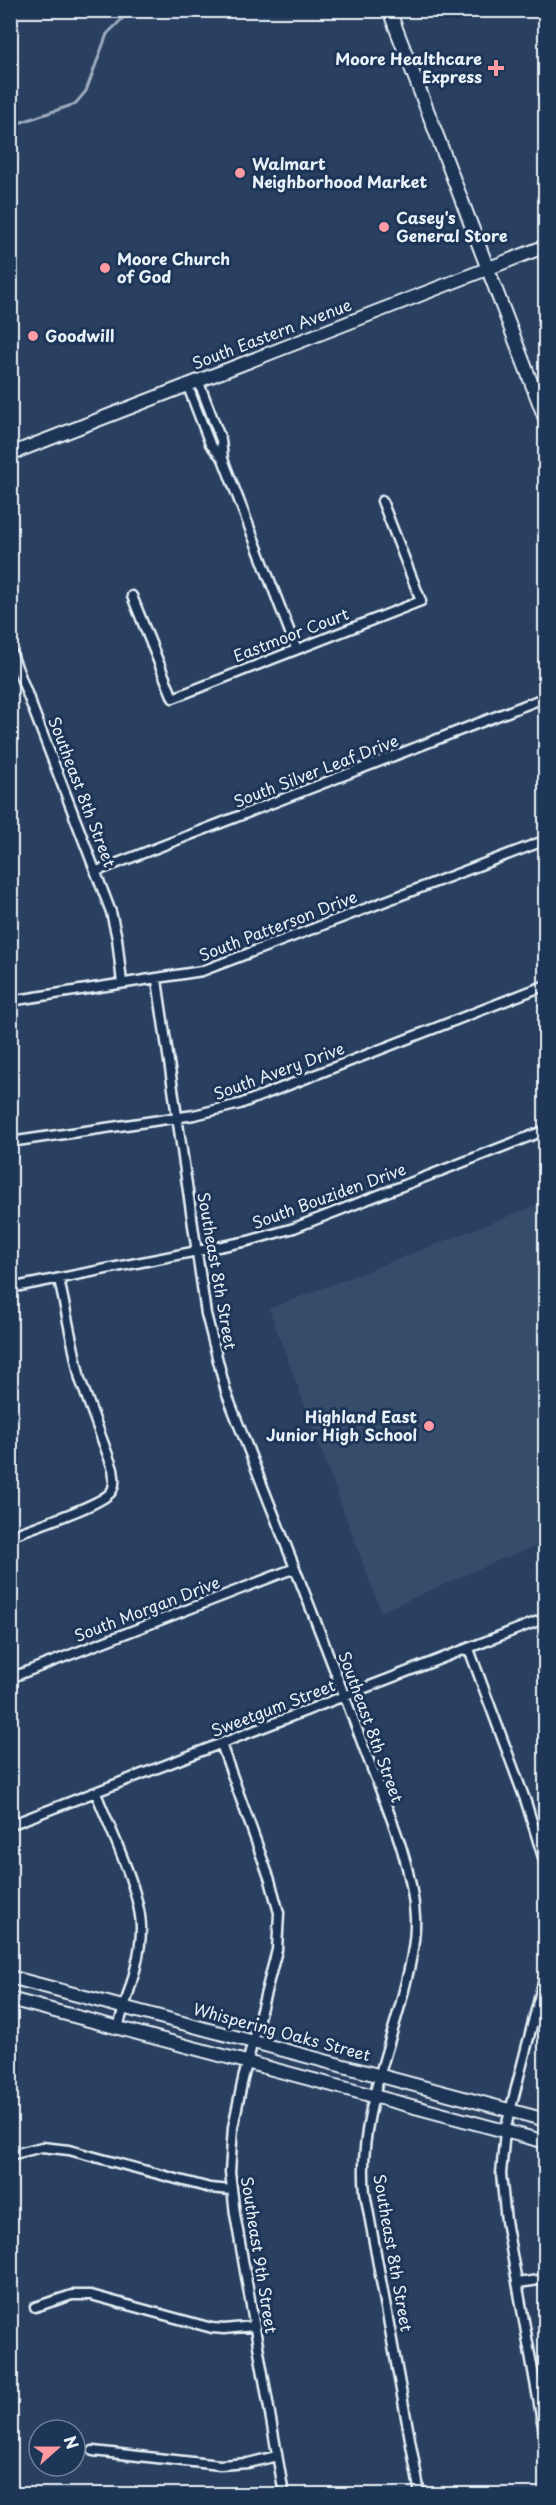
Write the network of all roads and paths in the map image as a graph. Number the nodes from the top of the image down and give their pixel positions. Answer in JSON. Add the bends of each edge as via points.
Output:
{"nodes":[{"id":1,"x":389,"y":10,"type":"edge"},
{"id":2,"x":546,"y":246,"type":"edge"},
{"id":3,"x":488,"y":268,"type":"junction"},
{"id":4,"x":192,"y":382,"type":"junction"},
{"id":5,"x":546,"y":421,"type":"edge"},
{"id":6,"x":10,"y":454,"type":"edge"},
{"id":7,"x":382,"y":501,"type":"dead end"},
{"id":8,"x":132,"y":596,"type":"dead end"},
{"id":9,"x":10,"y":648,"type":"edge"},
{"id":10,"x":296,"y":648,"type":"junction"},
{"id":11,"x":546,"y":697,"type":"edge"},
{"id":12,"x":546,"y":840,"type":"edge"},
{"id":13,"x":97,"y":871,"type":"junction"},
{"id":14,"x":157,"y":980,"type":"junction"},
{"id":15,"x":122,"y":983,"type":"junction"},
{"id":16,"x":546,"y":985,"type":"edge"},
{"id":17,"x":10,"y":1001,"type":"edge"},
{"id":18,"x":178,"y":1118,"type":"junction"},
{"id":19,"x":546,"y":1130,"type":"edge"},
{"id":20,"x":10,"y":1142,"type":"edge"},
{"id":21,"x":197,"y":1251,"type":"junction"},
{"id":22,"x":59,"y":1279,"type":"junction"},
{"id":23,"x":10,"y":1288,"type":"edge"},
{"id":24,"x":10,"y":1536,"type":"edge"},
{"id":25,"x":295,"y":1568,"type":"junction"},
{"id":26,"x":546,"y":1618,"type":"edge"},
{"id":27,"x":469,"y":1649,"type":"junction"},
{"id":28,"x":10,"y":1678,"type":"edge"},
{"id":29,"x":345,"y":1696,"type":"junction"},
{"id":30,"x":221,"y":1744,"type":"junction"},
{"id":31,"x":96,"y":1793,"type":"junction"},
{"id":32,"x":10,"y":1825,"type":"edge"},
{"id":33,"x":546,"y":1867,"type":"edge"},
{"id":34,"x":546,"y":1971,"type":"edge"},
{"id":35,"x":10,"y":1977,"type":"edge"},
{"id":36,"x":10,"y":2000,"type":"edge"},
{"id":37,"x":124,"y":2007,"type":"junction"},
{"id":38,"x":118,"y":2027,"type":"junction"},
{"id":39,"x":254,"y":2042,"type":"junction"},
{"id":40,"x":248,"y":2062,"type":"junction"},
{"id":41,"x":381,"y":2076,"type":"junction"},
{"id":42,"x":375,"y":2096,"type":"junction"},
{"id":43,"x":510,"y":2110,"type":"junction"},
{"id":44,"x":546,"y":2120,"type":"edge"},
{"id":45,"x":505,"y":2131,"type":"junction"},
{"id":46,"x":546,"y":2142,"type":"edge"},
{"id":47,"x":10,"y":2155,"type":"edge"},
{"id":48,"x":231,"y":2190,"type":"junction"},
{"id":49,"x":546,"y":2279,"type":"edge"},
{"id":50,"x":518,"y":2283,"type":"junction"},
{"id":51,"x":35,"y":2307,"type":"dead end"},
{"id":52,"x":254,"y":2326,"type":"junction"},
{"id":53,"x":546,"y":2443,"type":"edge"},
{"id":54,"x":93,"y":2451,"type":"dead end"},
{"id":55,"x":278,"y":2456,"type":"junction"},
{"id":56,"x":284,"y":2494,"type":"edge"},
{"id":57,"x":420,"y":2494,"type":"edge"}],
"edges":[{"from":1,"to":3,"type":"street"},
{"from":2,"to":3,"type":"street","name":"South Eastern Avenue"},
{"from":3,"to":4,"type":"street","name":"South Eastern Avenue"},
{"from":3,"to":5,"type":"street"},
{"from":4,"to":6,"type":"street","name":"South Eastern Avenue"},
{"from":4,"to":10,"type":"street","via":[[221,440],[223,459]]},
{"from":7,"to":10,"type":"street","name":"Eastmoor Court","via":[[421,601]]},
{"from":8,"to":10,"type":"street","name":"Eastmoor Court","via":[[173,698]]},
{"from":9,"to":13,"type":"street","name":"Southeast 8th Street"},
{"from":11,"to":13,"type":"street","name":"South Silver Leaf Drive"},
{"from":12,"to":14,"type":"street","name":"South Patterson Drive","via":[[202,971]]},
{"from":13,"to":15,"type":"street","name":"Southeast 8th Street","via":[[115,926]]},
{"from":14,"to":15,"type":"street","name":"South Patterson Drive"},
{"from":14,"to":18,"type":"street","name":"Southeast 8th Street"},
{"from":15,"to":17,"type":"street","name":"South Patterson Drive"},
{"from":16,"to":18,"type":"street","name":"South Avery Drive","via":[[240,1104]]},
{"from":18,"to":20,"type":"street","name":"South Avery Drive"},
{"from":18,"to":21,"type":"street","name":"Southeast 8th Street"},
{"from":19,"to":21,"type":"street","name":"South Bouziden Drive","via":[[294,1228]]},
{"from":21,"to":22,"type":"street","name":"South Bouziden Drive"},
{"from":21,"to":25,"type":"street","name":"Southeast 8th Street","via":[[212,1340],[226,1392]]},
{"from":22,"to":23,"type":"street","name":"South Bouziden Drive"},
{"from":22,"to":24,"type":"street","via":[[80,1378],[113,1469],[113,1487],[98,1501]]},
{"from":25,"to":28,"type":"street","name":"South Morgan Drive"},
{"from":25,"to":29,"type":"street","name":"Southeast 8th Street"},
{"from":26,"to":27,"type":"street","name":"Sweetgum Street"},
{"from":27,"to":29,"type":"street","name":"Sweetgum Street"},
{"from":27,"to":33,"type":"street"},
{"from":29,"to":30,"type":"street","name":"Sweetgum Street"},
{"from":29,"to":41,"type":"street","name":"Southeast 8th Street","via":[[405,1863],[414,1904],[413,1953]]},
{"from":30,"to":31,"type":"street","name":"Sweetgum Street"},
{"from":30,"to":39,"type":"street","name":"Southeast 9th Street","via":[[279,1912],[277,1950]]},
{"from":31,"to":32,"type":"street","name":"Sweetgum Street"},
{"from":31,"to":37,"type":"street","via":[[140,1915],[141,1941]]},
{"from":34,"to":43,"type":"street"},
{"from":35,"to":37,"type":"street","name":"Whispering Oaks Street"},
{"from":36,"to":38,"type":"street"},
{"from":37,"to":38,"type":"street"},
{"from":37,"to":39,"type":"street","name":"Whispering Oaks Street"},
{"from":38,"to":40,"type":"street"},
{"from":39,"to":40,"type":"street","name":"Southeast 9th Street"},
{"from":39,"to":41,"type":"street","name":"Whispering Oaks Street"},
{"from":40,"to":42,"type":"street"},
{"from":40,"to":48,"type":"street","name":"Southeast 9th Street","via":[[233,2127]]},
{"from":41,"to":42,"type":"street","name":"Southeast 8th Street"},
{"from":41,"to":43,"type":"street","name":"Whispering Oaks Street"},
{"from":42,"to":45,"type":"street"},
{"from":42,"to":57,"type":"street","name":"Southeast 8th Street","via":[[366,2136],[365,2193]]},
{"from":43,"to":44,"type":"street","name":"Whispering Oaks Street"},
{"from":43,"to":45,"type":"street"},
{"from":45,"to":46,"type":"street"},
{"from":45,"to":50,"type":"street","via":[[501,2183]]},
{"from":47,"to":48,"type":"street","via":[[42,2147],[69,2150],[210,2188]]},
{"from":48,"to":52,"type":"street","name":"Southeast 9th Street"},
{"from":49,"to":50,"type":"street"},
{"from":50,"to":53,"type":"street"},
{"from":51,"to":52,"type":"street","via":[[72,2295],[91,2295],[212,2328]]},
{"from":52,"to":55,"type":"street","name":"Southeast 9th Street"},
{"from":54,"to":55,"type":"street","via":[[219,2465]]},
{"from":55,"to":56,"type":"street","name":"Southeast 9th Street"}]}
